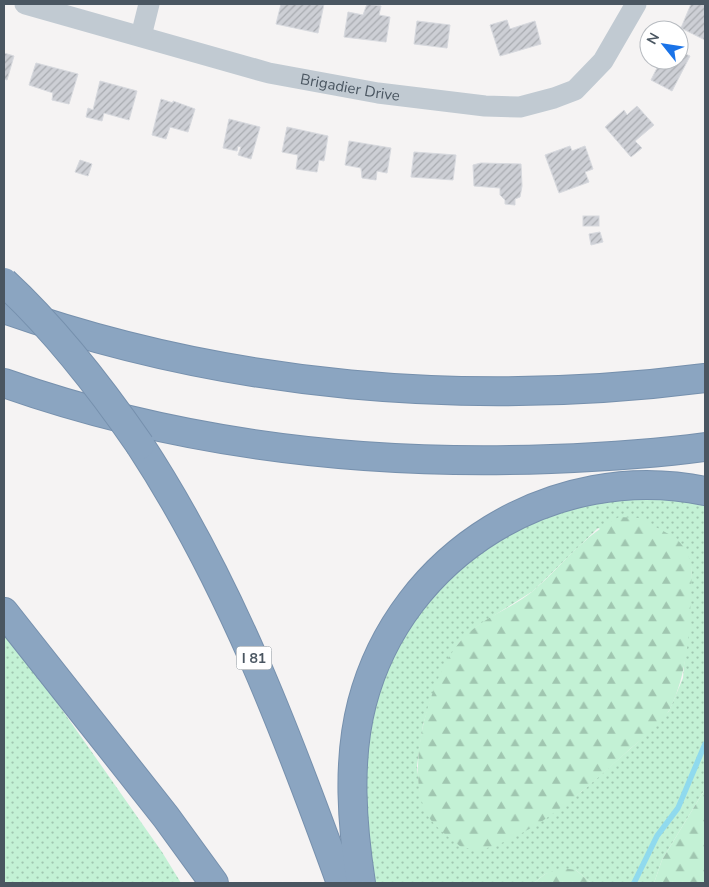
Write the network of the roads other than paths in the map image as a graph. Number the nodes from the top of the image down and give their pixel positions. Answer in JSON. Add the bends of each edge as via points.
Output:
{"nodes":[{"id":1,"x":25,"y":4,"type":"edge"},
{"id":2,"x":150,"y":4,"type":"edge"},
{"id":3,"x":636,"y":4,"type":"edge"},
{"id":4,"x":141,"y":36,"type":"junction"},
{"id":5,"x":4,"y":282,"type":"edge"},
{"id":6,"x":4,"y":308,"type":"edge"},
{"id":7,"x":705,"y":378,"type":"edge"},
{"id":8,"x":4,"y":383,"type":"edge"},
{"id":9,"x":705,"y":447,"type":"edge"},
{"id":10,"x":705,"y":491,"type":"edge"},
{"id":11,"x":4,"y":612,"type":"edge"},
{"id":12,"x":214,"y":883,"type":"edge"},
{"id":13,"x":341,"y":883,"type":"edge"},
{"id":14,"x":361,"y":883,"type":"edge"}],
"edges":[{"from":1,"to":4,"type":"street","name":"Brigadier Drive"},
{"from":2,"to":4,"type":"street"},
{"from":3,"to":4,"type":"street","name":"Brigadier Drive","via":[[603,61],[575,90],[520,107],[378,93],[269,73]]},
{"from":5,"to":13,"type":"highway","number":"I 81","bridge":true,"via":[[69,352],[140,444],[197,537],[242,631]]},
{"from":6,"to":7,"type":"highway","via":[[171,358],[329,381],[423,390],[514,392],[606,388]]},
{"from":8,"to":9,"type":"highway","via":[[171,431],[284,449],[402,458],[512,460]]},
{"from":10,"to":14,"type":"highway","via":[[669,486],[621,486],[571,494],[537,505],[502,522],[467,545],[420,589],[383,646],[358,722],[353,795]]},
{"from":11,"to":12,"type":"highway"}]}
